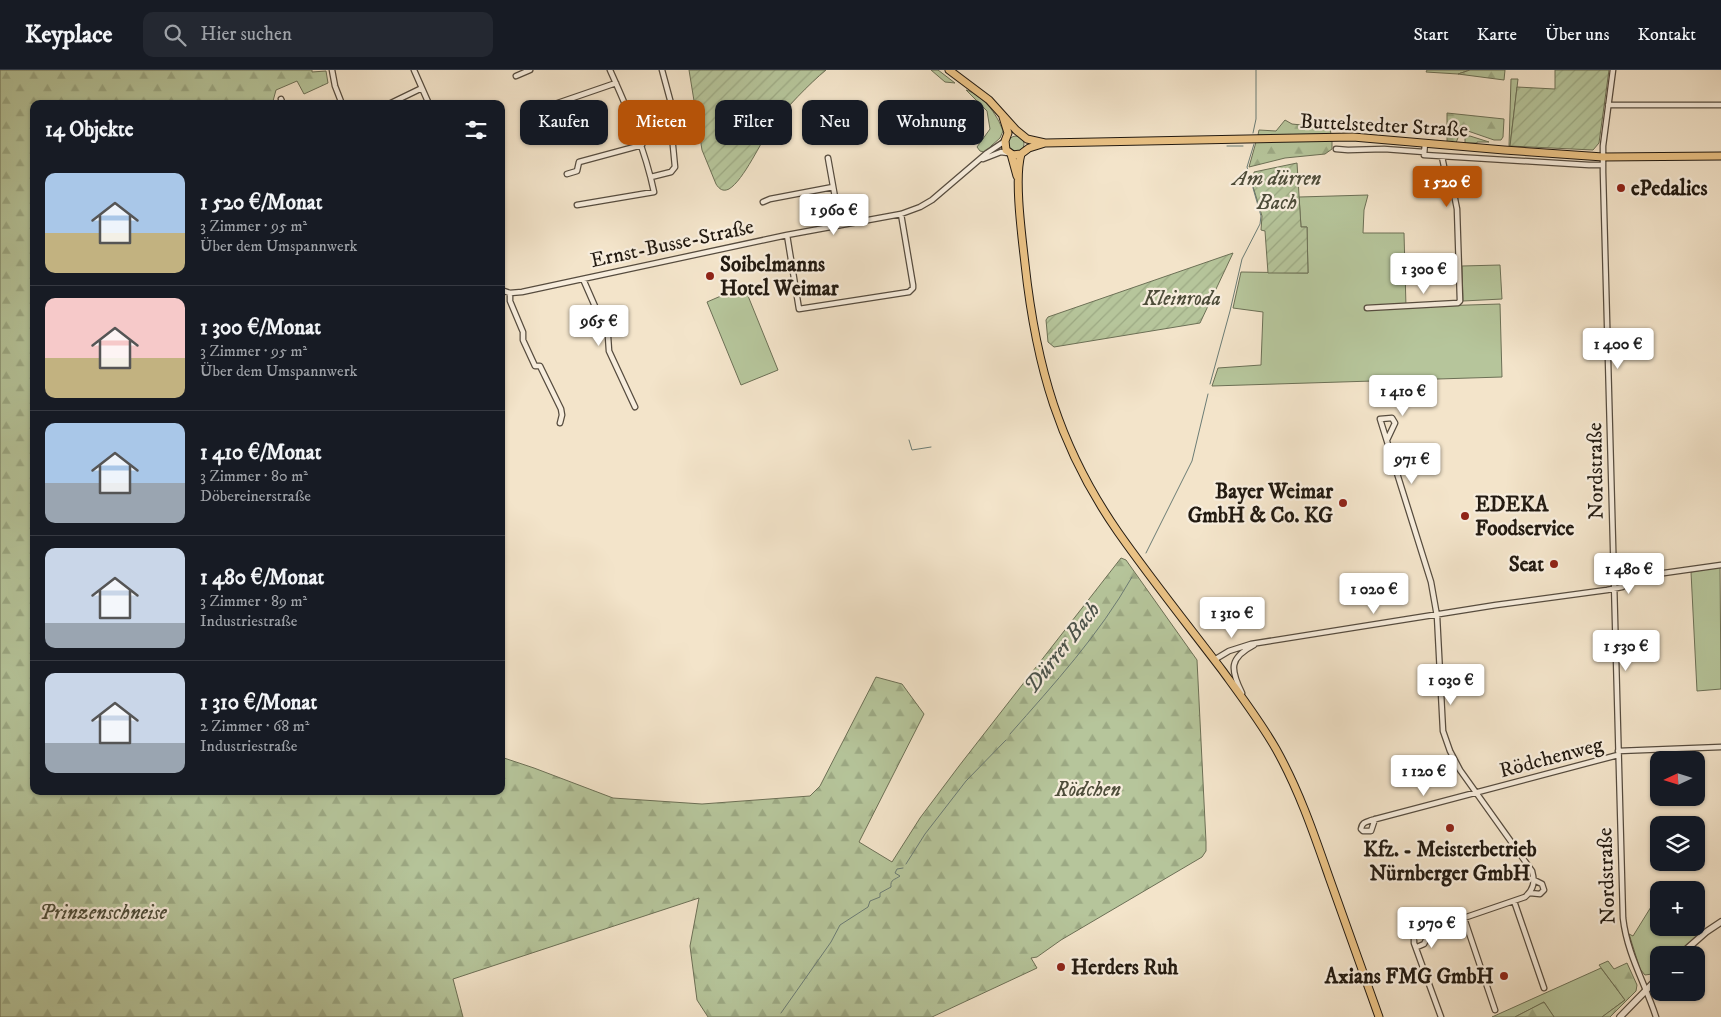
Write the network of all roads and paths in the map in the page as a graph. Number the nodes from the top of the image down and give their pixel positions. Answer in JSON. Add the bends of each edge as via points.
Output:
{"nodes":[{"id":1,"x":332,"y":70,"type":"edge"},
{"id":2,"x":414,"y":70,"type":"edge"},
{"id":3,"x":530,"y":70,"type":"edge"},
{"id":4,"x":610,"y":70,"type":"edge"},
{"id":5,"x":662,"y":70,"type":"edge"},
{"id":6,"x":949,"y":70,"type":"edge"},
{"id":7,"x":1613,"y":70,"type":"edge"},
{"id":8,"x":516,"y":76,"type":"dead end"},
{"id":9,"x":616,"y":83,"type":"junction"},
{"id":10,"x":422,"y":88,"type":"junction"},
{"id":11,"x":340,"y":100,"type":"edge"},
{"id":12,"x":397,"y":100,"type":"edge"},
{"id":13,"x":427,"y":100,"type":"edge"},
{"id":14,"x":567,"y":100,"type":"edge"},
{"id":15,"x":624,"y":100,"type":"edge"},
{"id":16,"x":670,"y":100,"type":"edge"},
{"id":17,"x":1721,"y":104,"type":"edge"},
{"id":18,"x":1608,"y":105,"type":"junction"},
{"id":19,"x":1001,"y":113,"type":"junction"},
{"id":20,"x":1019,"y":133,"type":"junction"},
{"id":21,"x":1006,"y":139,"type":"junction"},
{"id":22,"x":1026,"y":139,"type":"junction"},
{"id":23,"x":1425,"y":143,"type":"junction"},
{"id":24,"x":1045,"y":144,"type":"junction"},
{"id":25,"x":642,"y":145,"type":"joint"},
{"id":26,"x":673,"y":145,"type":"edge"},
{"id":27,"x":1336,"y":149,"type":"dead end"},
{"id":28,"x":1024,"y":152,"type":"junction"},
{"id":29,"x":1424,"y":152,"type":"junction"},
{"id":30,"x":1009,"y":153,"type":"junction"},
{"id":31,"x":1721,"y":156,"type":"edge"},
{"id":32,"x":1442,"y":157,"type":"junction"},
{"id":33,"x":1603,"y":157,"type":"junction"},
{"id":34,"x":828,"y":158,"type":"dead end"},
{"id":35,"x":981,"y":159,"type":"junction"},
{"id":36,"x":1602,"y":165,"type":"junction"},
{"id":37,"x":567,"y":174,"type":"dead end"},
{"id":38,"x":651,"y":177,"type":"junction"},
{"id":39,"x":1019,"y":183,"type":"junction"},
{"id":40,"x":833,"y":187,"type":"junction"},
{"id":41,"x":763,"y":202,"type":"dead end"},
{"id":42,"x":577,"y":205,"type":"dead end"},
{"id":43,"x":901,"y":214,"type":"junction"},
{"id":44,"x":840,"y":225,"type":"junction"},
{"id":45,"x":787,"y":235,"type":"junction"},
{"id":46,"x":583,"y":279,"type":"junction"},
{"id":47,"x":505,"y":291,"type":"edge"},
{"id":48,"x":510,"y":293,"type":"junction"},
{"id":49,"x":1367,"y":308,"type":"dead end"},
{"id":50,"x":635,"y":407,"type":"dead end"},
{"id":51,"x":560,"y":423,"type":"dead end"},
{"id":52,"x":1387,"y":440,"type":"junction"},
{"id":53,"x":1721,"y":564,"type":"edge"},
{"id":54,"x":1614,"y":576,"type":"junction"},
{"id":55,"x":1635,"y":580,"type":"junction"},
{"id":56,"x":1614,"y":588,"type":"junction"},
{"id":57,"x":1437,"y":616,"type":"junction"},
{"id":58,"x":1260,"y":642,"type":"junction"},
{"id":59,"x":1214,"y":660,"type":"junction"},
{"id":60,"x":1249,"y":707,"type":"junction"},
{"id":61,"x":1721,"y":747,"type":"edge"},
{"id":62,"x":1618,"y":753,"type":"junction"},
{"id":63,"x":1477,"y":794,"type":"junction"},
{"id":64,"x":1376,"y":819,"type":"dead end"},
{"id":65,"x":1534,"y":880,"type":"junction"},
{"id":66,"x":1530,"y":893,"type":"junction"},
{"id":67,"x":1514,"y":901,"type":"junction"},
{"id":68,"x":1464,"y":918,"type":"junction"},
{"id":69,"x":1721,"y":922,"type":"edge"},
{"id":70,"x":1431,"y":930,"type":"junction"},
{"id":71,"x":1690,"y":946,"type":"edge"},
{"id":72,"x":1417,"y":947,"type":"junction"},
{"id":73,"x":1650,"y":986,"type":"edge"},
{"id":74,"x":1544,"y":988,"type":"dead end"},
{"id":75,"x":1646,"y":990,"type":"junction"},
{"id":76,"x":1495,"y":1010,"type":"dead end"},
{"id":77,"x":1379,"y":1017,"type":"edge"},
{"id":78,"x":1441,"y":1017,"type":"edge"},
{"id":79,"x":1620,"y":1017,"type":"edge"},
{"id":80,"x":1656,"y":1017,"type":"edge"}],
"edges":[{"from":1,"to":11,"type":"street"},
{"from":2,"to":10,"type":"street"},
{"from":3,"to":8,"type":"street"},
{"from":4,"to":9,"type":"street"},
{"from":5,"to":16,"type":"street"},
{"from":6,"to":19,"type":"main road"},
{"from":7,"to":18,"type":"street","name":"Nordstraße"},
{"from":9,"to":14,"type":"street"},
{"from":9,"to":15,"type":"street"},
{"from":10,"to":12,"type":"street"},
{"from":10,"to":13,"type":"street"},
{"from":17,"to":18,"type":"street"},
{"from":18,"to":33,"type":"street","name":"Nordstraße"},
{"from":19,"to":20,"type":"main road"},
{"from":19,"to":21,"type":"main road","via":[[1008,130]]},
{"from":20,"to":21,"type":"main road","via":[[1014,132]]},
{"from":20,"to":22,"type":"main road"},
{"from":21,"to":30,"type":"main road","via":[[1005,147]]},
{"from":21,"to":35,"type":"street","name":"Ernst-Busse-Straße"},
{"from":22,"to":24,"type":"main road"},
{"from":22,"to":28,"type":"main road"},
{"from":23,"to":24,"type":"main road","name":"Buttelstedter Straße","via":[[1328,137]]},
{"from":23,"to":29,"type":"street"},
{"from":23,"to":33,"type":"main road","name":"Buttelstedter Straße"},
{"from":24,"to":28,"type":"main road"},
{"from":25,"to":37,"type":"street","via":[[579,162],[577,171]]},
{"from":25,"to":38,"type":"street"},
{"from":26,"to":38,"type":"street","via":[[675,167],[671,172]]},
{"from":27,"to":29,"type":"street","name":"Buttelstedter Straße"},
{"from":28,"to":30,"type":"main road","via":[[1016,156]]},
{"from":28,"to":39,"type":"main road"},
{"from":29,"to":32,"type":"street","name":"Buttelstedter Straße","via":[[1424,155]]},
{"from":30,"to":35,"type":"street","name":"Ernst-Busse-Straße"},
{"from":30,"to":39,"type":"main road"},
{"from":31,"to":33,"type":"main road","name":"Buttelstedter Straße"},
{"from":32,"to":36,"type":"street","name":"Buttelstedter Straße"},
{"from":32,"to":49,"type":"street","via":[[1457,209],[1460,301]]},
{"from":33,"to":36,"type":"street","name":"Nordstraße"},
{"from":34,"to":40,"type":"street"},
{"from":35,"to":43,"type":"street","name":"Ernst-Busse-Straße","via":[[932,200]]},
{"from":36,"to":54,"type":"street","name":"Nordstraße"},
{"from":38,"to":42,"type":"street","via":[[654,192]]},
{"from":39,"to":59,"type":"main road","via":[[1032,323],[1058,418],[1083,474],[1108,517]]},
{"from":40,"to":41,"type":"street"},
{"from":40,"to":44,"type":"street"},
{"from":43,"to":44,"type":"street","name":"Ernst-Busse-Straße"},
{"from":43,"to":45,"type":"street","via":[[913,285],[909,292],[799,309]]},
{"from":44,"to":45,"type":"street","name":"Ernst-Busse-Straße"},
{"from":45,"to":46,"type":"street","name":"Ernst-Busse-Straße"},
{"from":46,"to":48,"type":"street","name":"Ernst-Busse-Straße"},
{"from":46,"to":50,"type":"street","via":[[608,336],[609,351]]},
{"from":47,"to":48,"type":"street"},
{"from":48,"to":51,"type":"street","via":[[523,340],[561,409]]},
{"from":52,"to":52,"type":"street","via":[[1394,425],[1394,420],[1389,417],[1380,419]]},
{"from":52,"to":57,"type":"street","via":[[1431,582]]},
{"from":53,"to":55,"type":"street"},
{"from":54,"to":55,"type":"street","via":[[1619,580]]},
{"from":54,"to":56,"type":"street","name":"Nordstraße"},
{"from":55,"to":56,"type":"street"},
{"from":56,"to":57,"type":"street"},
{"from":56,"to":62,"type":"street","name":"Nordstraße"},
{"from":57,"to":58,"type":"street"},
{"from":57,"to":63,"type":"street","via":[[1443,731],[1450,751]]},
{"from":58,"to":59,"type":"street","via":[[1236,648]]},
{"from":58,"to":60,"type":"street","via":[[1244,650],[1234,665],[1234,676]]},
{"from":59,"to":60,"type":"main road"},
{"from":60,"to":77,"type":"main road","via":[[1278,753],[1302,805]]},
{"from":61,"to":62,"type":"street","name":"Rödchenweg"},
{"from":62,"to":63,"type":"street","name":"Rödchenweg"},
{"from":62,"to":75,"type":"street","name":"Nordstraße","via":[[1624,934]]},
{"from":63,"to":64,"type":"street","name":"Rödchenweg"},
{"from":63,"to":65,"type":"street","via":[[1532,871]]},
{"from":65,"to":66,"type":"street"},
{"from":65,"to":66,"type":"street","via":[[1543,885],[1544,890],[1540,894]]},
{"from":66,"to":67,"type":"street"},
{"from":67,"to":68,"type":"street"},
{"from":67,"to":74,"type":"street"},
{"from":68,"to":70,"type":"street"},
{"from":68,"to":76,"type":"street"},
{"from":69,"to":71,"type":"street"},
{"from":70,"to":72,"type":"street","via":[[1424,944]]},
{"from":70,"to":72,"type":"street","via":[[1417,934],[1414,943]]},
{"from":72,"to":78,"type":"street"},
{"from":73,"to":75,"type":"street"},
{"from":75,"to":79,"type":"street"},
{"from":75,"to":80,"type":"street","name":"Nordstraße"}]}
